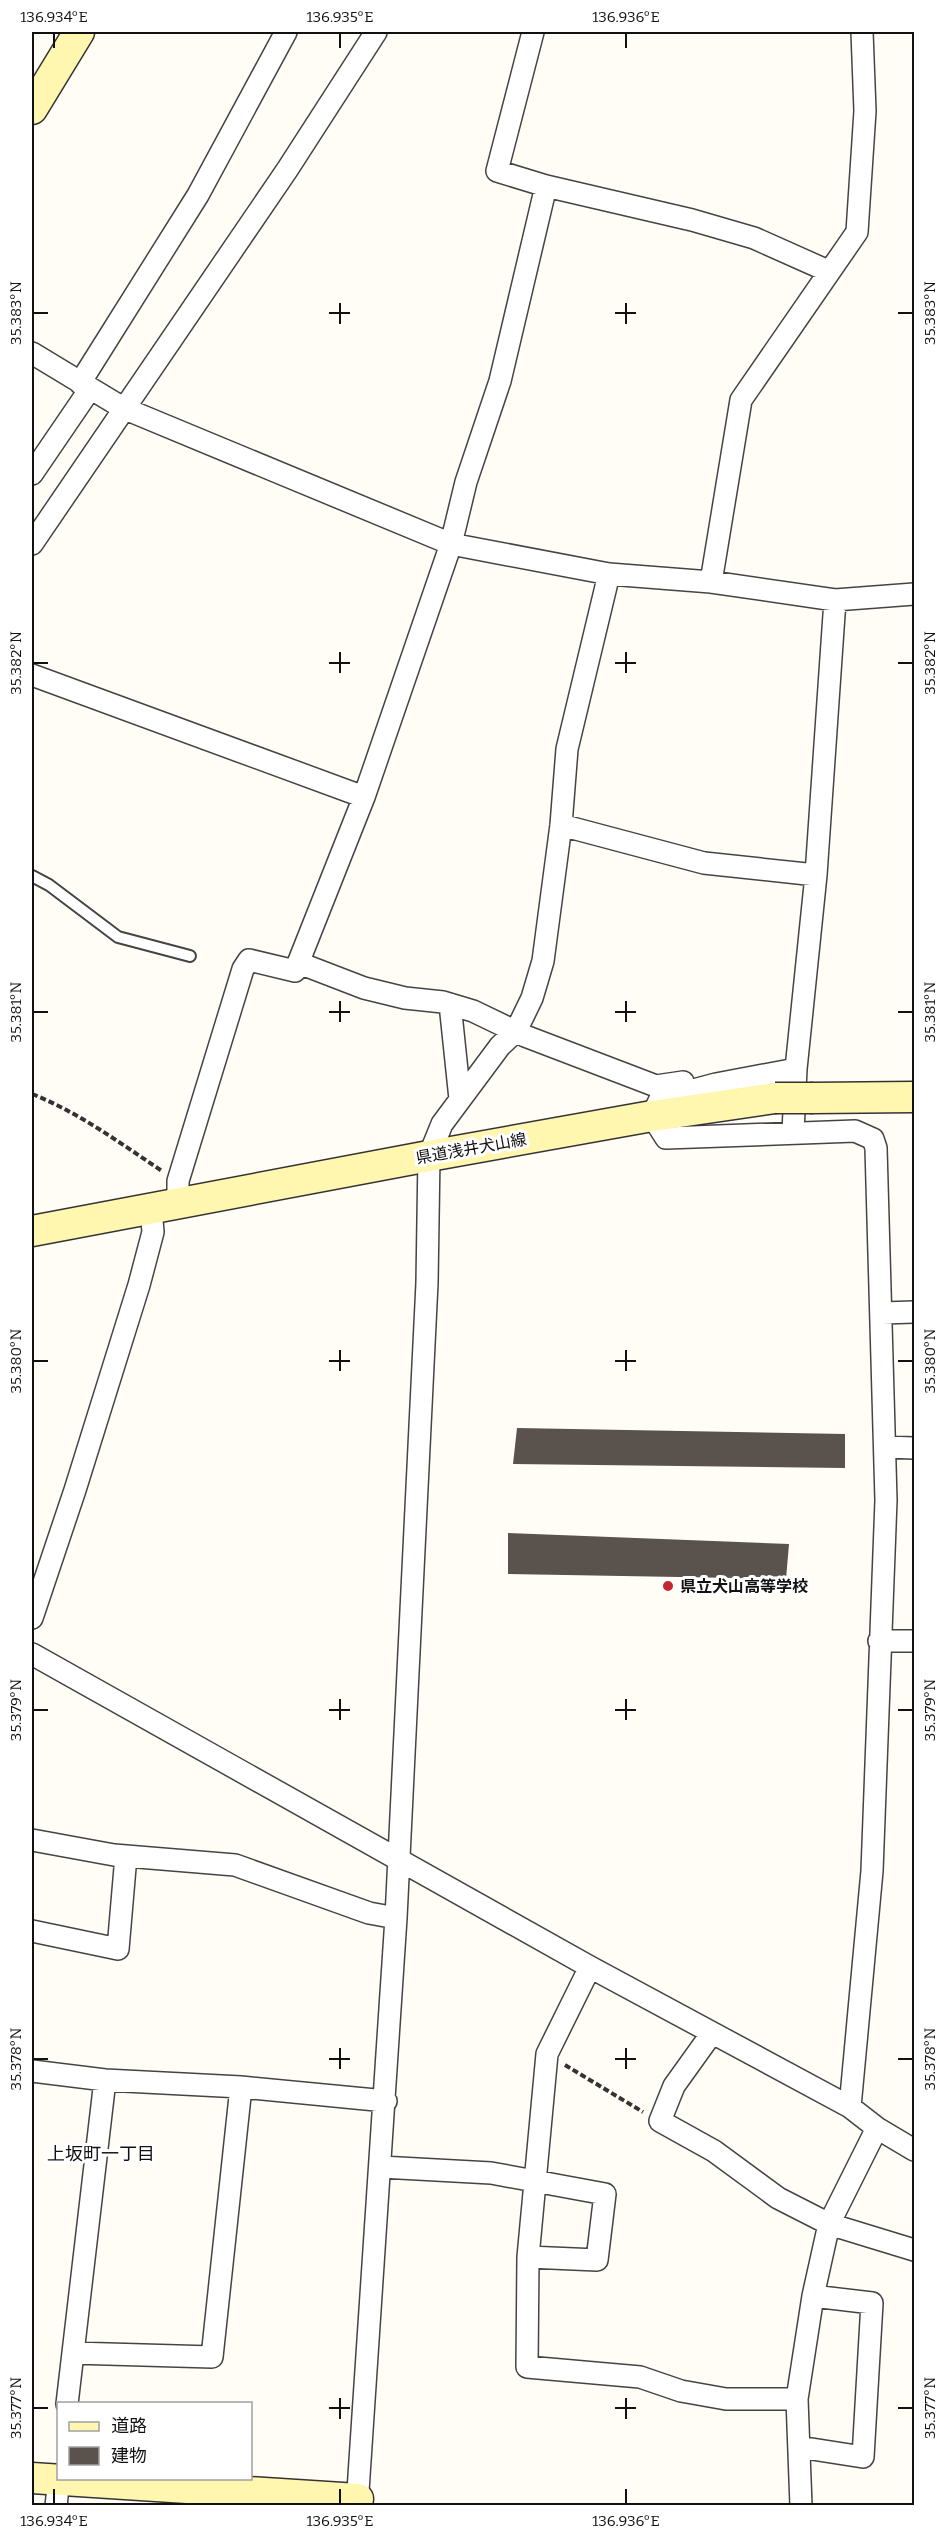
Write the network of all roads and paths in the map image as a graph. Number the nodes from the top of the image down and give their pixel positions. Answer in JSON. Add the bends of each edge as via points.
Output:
{"nodes":[{"id":1,"x":79,"y":32,"type":"edge"},
{"id":2,"x":286,"y":32,"type":"edge"},
{"id":3,"x":376,"y":32,"type":"edge"},
{"id":4,"x":533,"y":32,"type":"edge"},
{"id":5,"x":862,"y":32,"type":"edge"},
{"id":6,"x":32,"y":109,"type":"edge"},
{"id":7,"x":546,"y":186,"type":"junction"},
{"id":8,"x":828,"y":271,"type":"junction"},
{"id":9,"x":32,"y":353,"type":"edge"},
{"id":10,"x":85,"y":386,"type":"junction"},
{"id":11,"x":123,"y":408,"type":"junction"},
{"id":12,"x":32,"y":474,"type":"edge"},
{"id":13,"x":32,"y":543,"type":"edge"},
{"id":14,"x":451,"y":544,"type":"junction"},
{"id":15,"x":609,"y":574,"type":"junction"},
{"id":16,"x":711,"y":582,"type":"junction"},
{"id":17,"x":915,"y":594,"type":"edge"},
{"id":18,"x":835,"y":600,"type":"junction"},
{"id":19,"x":32,"y":675,"type":"edge"},
{"id":20,"x":364,"y":797,"type":"junction"},
{"id":21,"x":561,"y":825,"type":"junction"},
{"id":22,"x":816,"y":875,"type":"junction"},
{"id":23,"x":32,"y":876,"type":"edge"},
{"id":24,"x":189,"y":956,"type":"dead end"},
{"id":25,"x":299,"y":963,"type":"junction"},
{"id":26,"x":450,"y":1004,"type":"junction"},
{"id":27,"x":516,"y":1031,"type":"junction"},
{"id":28,"x":796,"y":1069,"type":"junction"},
{"id":29,"x":716,"y":1084,"type":"junction"},
{"id":30,"x":32,"y":1094,"type":"edge"},
{"id":31,"x":915,"y":1097,"type":"edge"},
{"id":32,"x":460,"y":1099,"type":"junction"},
{"id":33,"x":652,"y":1116,"type":"junction"},
{"id":34,"x":793,"y":1132,"type":"junction"},
{"id":35,"x":429,"y":1156,"type":"junction"},
{"id":36,"x":169,"y":1198,"type":"junction"},
{"id":37,"x":36,"y":1226,"type":"edge"},
{"id":38,"x":915,"y":1312,"type":"edge"},
{"id":39,"x":882,"y":1313,"type":"junction"},
{"id":40,"x":885,"y":1447,"type":"junction"},
{"id":41,"x":915,"y":1448,"type":"edge"},
{"id":42,"x":32,"y":1618,"type":"edge"},
{"id":43,"x":879,"y":1641,"type":"junction"},
{"id":44,"x":915,"y":1641,"type":"edge"},
{"id":45,"x":32,"y":1654,"type":"edge"},
{"id":46,"x":32,"y":1840,"type":"edge"},
{"id":47,"x":126,"y":1856,"type":"junction"},
{"id":48,"x":398,"y":1861,"type":"junction"},
{"id":49,"x":396,"y":1918,"type":"junction"},
{"id":50,"x":32,"y":1931,"type":"edge"},
{"id":51,"x":590,"y":1967,"type":"junction"},
{"id":52,"x":712,"y":2033,"type":"junction"},
{"id":53,"x":547,"y":2054,"type":"junction"},
{"id":54,"x":32,"y":2071,"type":"edge"},
{"id":55,"x":105,"y":2080,"type":"junction"},
{"id":56,"x":241,"y":2087,"type":"junction"},
{"id":57,"x":386,"y":2101,"type":"junction"},
{"id":58,"x":850,"y":2107,"type":"junction"},
{"id":59,"x":660,"y":2121,"type":"junction"},
{"id":60,"x":877,"y":2128,"type":"junction"},
{"id":61,"x":915,"y":2150,"type":"edge"},
{"id":62,"x":381,"y":2166,"type":"junction"},
{"id":63,"x":535,"y":2182,"type":"junction"},
{"id":64,"x":829,"y":2224,"type":"junction"},
{"id":65,"x":915,"y":2250,"type":"edge"},
{"id":66,"x":528,"y":2257,"type":"junction"},
{"id":67,"x":813,"y":2296,"type":"junction"},
{"id":68,"x":73,"y":2353,"type":"junction"},
{"id":69,"x":797,"y":2399,"type":"junction"},
{"id":70,"x":67,"y":2402,"type":"edge"},
{"id":71,"x":798,"y":2447,"type":"junction"},
{"id":72,"x":32,"y":2478,"type":"edge"},
{"id":73,"x":57,"y":2479,"type":"edge"},
{"id":74,"x":59,"y":2480,"type":"edge"},
{"id":75,"x":72,"y":2480,"type":"edge"},
{"id":76,"x":358,"y":2502,"type":"edge"},
{"id":77,"x":56,"y":2505,"type":"edge"},
{"id":78,"x":801,"y":2505,"type":"edge"}],
"edges":[{"from":1,"to":6,"type":"main road"},
{"from":2,"to":10,"type":"street","via":[[198,195]]},
{"from":3,"to":11,"type":"street","via":[[281,179]]},
{"from":4,"to":7,"type":"street","via":[[497,171]]},
{"from":5,"to":8,"type":"street","via":[[865,111],[857,232]]},
{"from":7,"to":8,"type":"street","via":[[754,238]]},
{"from":7,"to":14,"type":"street","via":[[500,381],[466,482]]},
{"from":8,"to":16,"type":"street","via":[[741,400]]},
{"from":9,"to":10,"type":"street"},
{"from":10,"to":11,"type":"street"},
{"from":10,"to":12,"type":"street"},
{"from":11,"to":13,"type":"street"},
{"from":11,"to":14,"type":"street"},
{"from":14,"to":15,"type":"street"},
{"from":14,"to":20,"type":"street"},
{"from":15,"to":16,"type":"street"},
{"from":15,"to":21,"type":"street","via":[[567,749]]},
{"from":16,"to":18,"type":"street"},
{"from":17,"to":18,"type":"street"},
{"from":18,"to":22,"type":"street"},
{"from":19,"to":20,"type":"street"},
{"from":20,"to":25,"type":"street"},
{"from":21,"to":22,"type":"street","via":[[704,863]]},
{"from":21,"to":27,"type":"street","via":[[543,961],[532,998]]},
{"from":22,"to":28,"type":"street"},
{"from":23,"to":24,"type":"lane","via":[[118,937]]},
{"from":25,"to":26,"type":"street","via":[[364,988]]},
{"from":25,"to":36,"type":"street","via":[[295,971],[249,960],[243,969]]},
{"from":26,"to":27,"type":"street"},
{"from":26,"to":32,"type":"street"},
{"from":27,"to":29,"type":"street","via":[[656,1086],[698,1080]]},
{"from":27,"to":32,"type":"street"},
{"from":28,"to":29,"type":"street"},
{"from":28,"to":34,"type":"street"},
{"from":29,"to":33,"type":"street","via":[[660,1099]]},
{"from":30,"to":36,"type":"path","via":[[98,1129]]},
{"from":31,"to":33,"type":"main road","name":"県道浅井犬山線","bridge":true,"via":[[773,1098]]},
{"from":32,"to":35,"type":"street","via":[[442,1124]]},
{"from":33,"to":34,"type":"street","via":[[666,1138]]},
{"from":33,"to":35,"type":"main road","name":"県道浅井犬山線"},
{"from":34,"to":39,"type":"street","via":[[855,1131],[873,1139]]},
{"from":35,"to":36,"type":"main road","name":"県道浅井犬山線"},
{"from":35,"to":48,"type":"street","via":[[427,1283]]},
{"from":36,"to":37,"type":"main road","name":"県道浅井犬山線"},
{"from":36,"to":42,"type":"street","via":[[153,1232]]},
{"from":38,"to":39,"type":"street"},
{"from":39,"to":40,"type":"street"},
{"from":40,"to":41,"type":"street"},
{"from":40,"to":43,"type":"street"},
{"from":43,"to":44,"type":"street"},
{"from":43,"to":58,"type":"street","via":[[872,1871]]},
{"from":45,"to":48,"type":"street"},
{"from":46,"to":47,"type":"street"},
{"from":47,"to":49,"type":"street","via":[[235,1865],[369,1913]]},
{"from":47,"to":50,"type":"street","via":[[118,1949]]},
{"from":48,"to":49,"type":"street"},
{"from":48,"to":51,"type":"street"},
{"from":49,"to":57,"type":"street"},
{"from":51,"to":52,"type":"street"},
{"from":51,"to":53,"type":"street"},
{"from":52,"to":58,"type":"street"},
{"from":52,"to":59,"type":"street","via":[[674,2086]]},
{"from":53,"to":59,"type":"path"},
{"from":53,"to":63,"type":"street"},
{"from":54,"to":55,"type":"street"},
{"from":55,"to":56,"type":"street"},
{"from":55,"to":68,"type":"street"},
{"from":56,"to":57,"type":"street"},
{"from":56,"to":68,"type":"street","via":[[212,2357]]},
{"from":57,"to":62,"type":"street"},
{"from":58,"to":60,"type":"street"},
{"from":59,"to":64,"type":"street","via":[[714,2151],[778,2198]]},
{"from":60,"to":61,"type":"street"},
{"from":60,"to":64,"type":"street"},
{"from":62,"to":63,"type":"street","via":[[491,2173]]},
{"from":62,"to":76,"type":"street"},
{"from":63,"to":66,"type":"street"},
{"from":63,"to":66,"type":"street","via":[[605,2194],[597,2260]]},
{"from":64,"to":65,"type":"street"},
{"from":64,"to":67,"type":"street"},
{"from":66,"to":69,"type":"street","via":[[527,2367],[640,2377],[681,2391],[726,2399]]},
{"from":67,"to":69,"type":"street"},
{"from":67,"to":71,"type":"street","via":[[872,2303],[863,2457]]},
{"from":68,"to":70,"type":"street"},
{"from":69,"to":71,"type":"street"},
{"from":71,"to":78,"type":"street"},
{"from":72,"to":73,"type":"main road"},
{"from":74,"to":77,"type":"street"},
{"from":75,"to":76,"type":"main road"}]}
